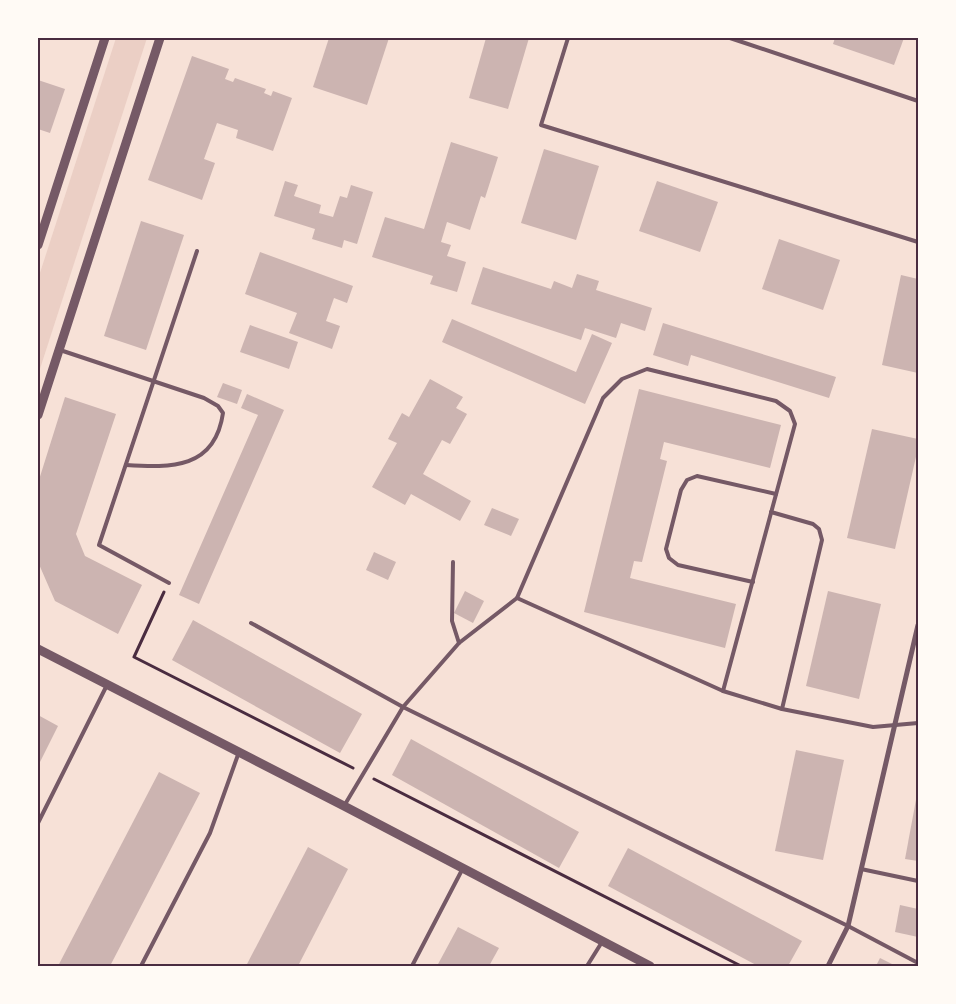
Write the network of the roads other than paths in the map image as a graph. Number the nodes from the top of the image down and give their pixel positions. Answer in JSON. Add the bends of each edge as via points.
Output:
{"nodes":[{"id":1,"x":105,"y":38,"type":"edge"},
{"id":2,"x":160,"y":38,"type":"edge"},
{"id":3,"x":568,"y":38,"type":"edge"},
{"id":4,"x":730,"y":38,"type":"edge"},
{"id":5,"x":918,"y":101,"type":"edge"},
{"id":6,"x":918,"y":242,"type":"edge"},
{"id":7,"x":38,"y":245,"type":"edge"},
{"id":8,"x":197,"y":251,"type":"dead end"},
{"id":9,"x":60,"y":350,"type":"junction"},
{"id":10,"x":154,"y":381,"type":"junction"},
{"id":11,"x":38,"y":415,"type":"edge"},
{"id":12,"x":126,"y":465,"type":"junction"},
{"id":13,"x":776,"y":494,"type":"junction"},
{"id":14,"x":771,"y":512,"type":"junction"},
{"id":15,"x":454,"y":562,"type":"dead end"},
{"id":16,"x":752,"y":582,"type":"junction"},
{"id":17,"x":169,"y":583,"type":"road end"},
{"id":18,"x":517,"y":598,"type":"junction"},
{"id":19,"x":251,"y":623,"type":"dead end"},
{"id":20,"x":918,"y":625,"type":"edge"},
{"id":21,"x":459,"y":642,"type":"junction"},
{"id":22,"x":38,"y":649,"type":"edge"},
{"id":23,"x":107,"y":685,"type":"junction"},
{"id":24,"x":724,"y":691,"type":"junction"},
{"id":25,"x":403,"y":707,"type":"junction"},
{"id":26,"x":782,"y":708,"type":"junction"},
{"id":27,"x":918,"y":723,"type":"edge"},
{"id":28,"x":895,"y":725,"type":"junction"},
{"id":29,"x":239,"y":752,"type":"junction"},
{"id":30,"x":344,"y":806,"type":"junction"},
{"id":31,"x":38,"y":823,"type":"edge"},
{"id":32,"x":463,"y":868,"type":"junction"},
{"id":33,"x":861,"y":869,"type":"junction"},
{"id":34,"x":918,"y":882,"type":"edge"},
{"id":35,"x":848,"y":926,"type":"junction"},
{"id":36,"x":602,"y":942,"type":"junction"},
{"id":37,"x":918,"y":963,"type":"edge"},
{"id":38,"x":141,"y":966,"type":"edge"},
{"id":39,"x":412,"y":966,"type":"edge"},
{"id":40,"x":587,"y":966,"type":"edge"},
{"id":41,"x":650,"y":966,"type":"edge"},
{"id":42,"x":828,"y":966,"type":"edge"}],
"edges":[{"from":1,"to":7,"type":"street"},
{"from":2,"to":9,"type":"street"},
{"from":3,"to":6,"type":"lane","via":[[541,125]]},
{"from":4,"to":5,"type":"lane"},
{"from":8,"to":10,"type":"lane"},
{"from":9,"to":10,"type":"lane"},
{"from":9,"to":11,"type":"street"},
{"from":10,"to":12,"type":"lane"},
{"from":10,"to":12,"type":"lane","via":[[218,406],[223,413],[222,423],[206,451],[192,462],[163,468]]},
{"from":12,"to":17,"type":"lane","via":[[99,545]]},
{"from":13,"to":14,"type":"lane"},
{"from":13,"to":16,"type":"lane","via":[[697,476],[687,480],[682,490],[666,549],[669,558],[678,565]]},
{"from":13,"to":18,"type":"lane","via":[[795,424],[790,411],[776,401],[648,369],[622,379],[603,398]]},
{"from":14,"to":16,"type":"lane"},
{"from":14,"to":26,"type":"lane","via":[[813,524],[819,529],[822,540]]},
{"from":15,"to":21,"type":"lane","via":[[452,621]]},
{"from":16,"to":24,"type":"lane"},
{"from":18,"to":21,"type":"lane"},
{"from":18,"to":24,"type":"lane"},
{"from":19,"to":25,"type":"lane"},
{"from":20,"to":28,"type":"street"},
{"from":21,"to":25,"type":"lane"},
{"from":22,"to":23,"type":"street"},
{"from":23,"to":29,"type":"street"},
{"from":23,"to":31,"type":"lane"},
{"from":24,"to":26,"type":"lane"},
{"from":25,"to":30,"type":"lane"},
{"from":25,"to":35,"type":"lane"},
{"from":26,"to":28,"type":"lane","via":[[873,727]]},
{"from":27,"to":28,"type":"lane"},
{"from":28,"to":33,"type":"street"},
{"from":29,"to":30,"type":"street"},
{"from":29,"to":38,"type":"lane","via":[[210,833]]},
{"from":30,"to":32,"type":"street"},
{"from":32,"to":36,"type":"street"},
{"from":32,"to":39,"type":"lane"},
{"from":33,"to":34,"type":"lane"},
{"from":33,"to":35,"type":"street"},
{"from":35,"to":37,"type":"lane"},
{"from":35,"to":42,"type":"street"},
{"from":36,"to":40,"type":"lane"},
{"from":36,"to":41,"type":"street"}]}
